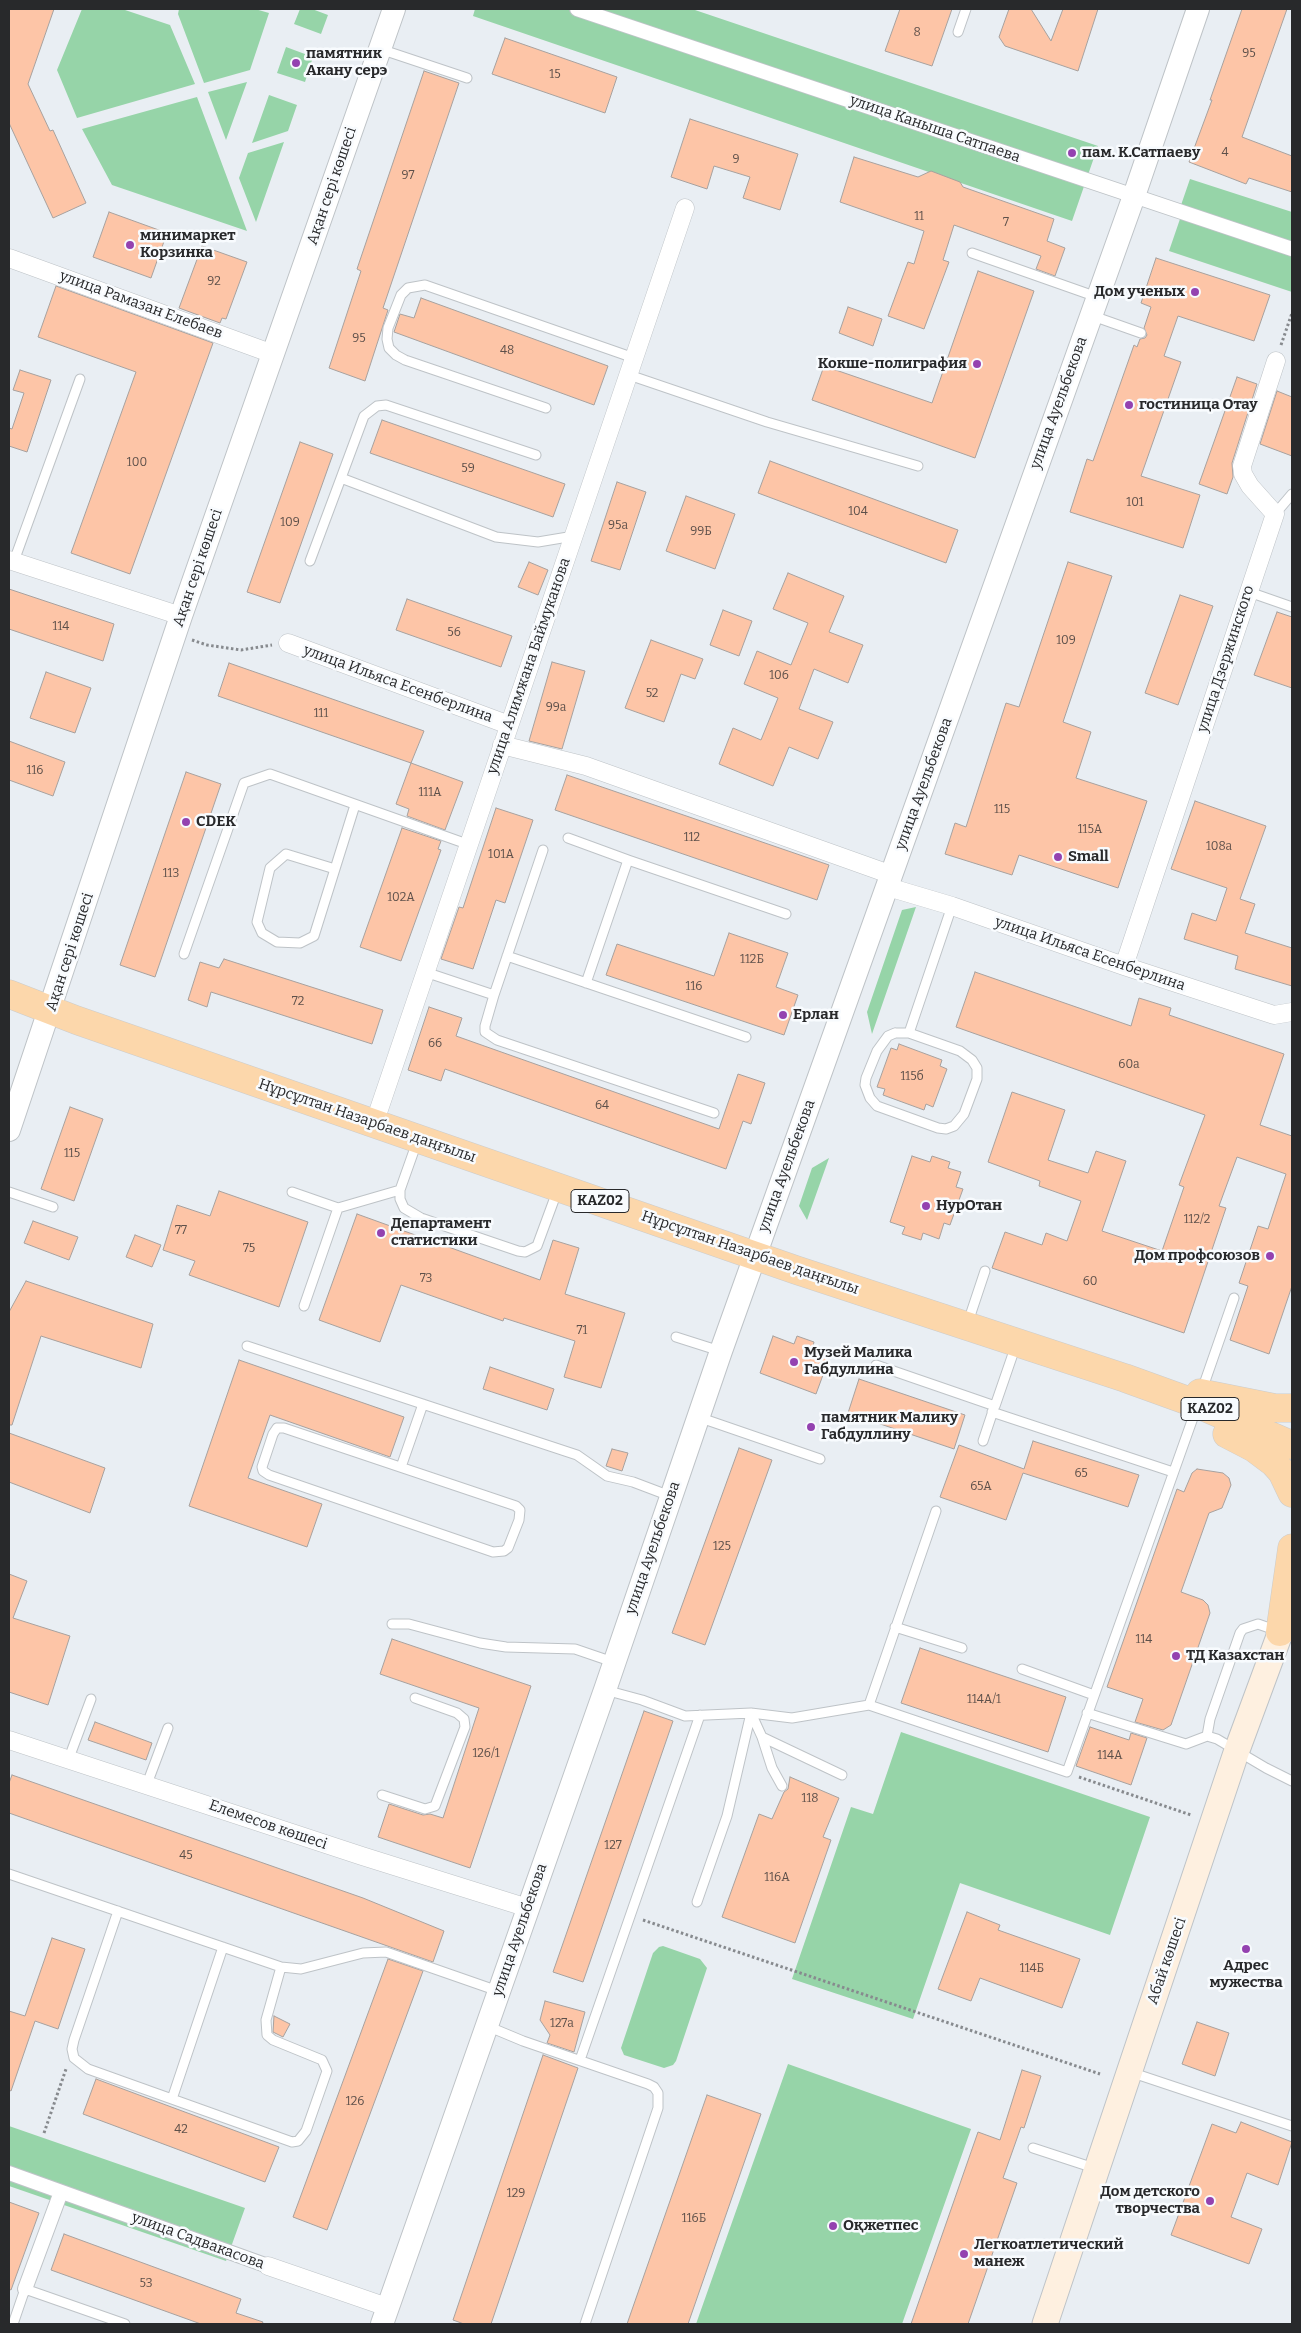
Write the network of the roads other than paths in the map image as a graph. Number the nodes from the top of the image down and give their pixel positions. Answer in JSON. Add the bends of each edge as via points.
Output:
{"nodes":[{"id":1,"x":394,"y":9,"type":"edge"},
{"id":2,"x":577,"y":9,"type":"edge"},
{"id":3,"x":966,"y":9,"type":"edge"},
{"id":4,"x":1198,"y":9,"type":"edge"},
{"id":5,"x":958,"y":32,"type":"dead end"},
{"id":6,"x":379,"y":49,"type":"junction"},
{"id":7,"x":467,"y":78,"type":"dead end"},
{"id":8,"x":1134,"y":196,"type":"junction"},
{"id":9,"x":685,"y":208,"type":"dead end"},
{"id":10,"x":1292,"y":249,"type":"edge"},
{"id":11,"x":972,"y":252,"type":"dead end"},
{"id":12,"x":9,"y":258,"type":"edge"},
{"id":13,"x":1094,"y":306,"type":"junction"},
{"id":14,"x":1140,"y":333,"type":"dead end"},
{"id":15,"x":273,"y":354,"type":"junction"},
{"id":16,"x":634,"y":358,"type":"junction"},
{"id":17,"x":1276,"y":361,"type":"road end"},
{"id":18,"x":629,"y":375,"type":"junction"},
{"id":19,"x":80,"y":379,"type":"dead end"},
{"id":20,"x":546,"y":408,"type":"dead end"},
{"id":21,"x":536,"y":455,"type":"dead end"},
{"id":22,"x":918,"y":466,"type":"dead end"},
{"id":23,"x":340,"y":478,"type":"junction"},
{"id":24,"x":1292,"y":494,"type":"edge"},
{"id":25,"x":1275,"y":514,"type":"junction"},
{"id":26,"x":574,"y":536,"type":"junction"},
{"id":27,"x":11,"y":560,"type":"edge"},
{"id":28,"x":310,"y":561,"type":"dead end"},
{"id":29,"x":1249,"y":592,"type":"junction"},
{"id":30,"x":1292,"y":607,"type":"edge"},
{"id":31,"x":178,"y":626,"type":"junction"},
{"id":32,"x":288,"y":643,"type":"road end"},
{"id":33,"x":509,"y":725,"type":"junction"},
{"id":34,"x":502,"y":745,"type":"junction"},
{"id":35,"x":355,"y":805,"type":"junction"},
{"id":36,"x":568,"y":838,"type":"dead end"},
{"id":37,"x":467,"y":844,"type":"junction"},
{"id":38,"x":543,"y":850,"type":"dead end"},
{"id":39,"x":628,"y":860,"type":"junction"},
{"id":40,"x":335,"y":869,"type":"junction"},
{"id":41,"x":890,"y":881,"type":"junction"},
{"id":42,"x":952,"y":906,"type":"junction"},
{"id":43,"x":786,"y":914,"type":"dead end"},
{"id":44,"x":184,"y":954,"type":"dead end"},
{"id":45,"x":507,"y":956,"type":"junction"},
{"id":46,"x":1124,"y":966,"type":"junction"},
{"id":47,"x":425,"y":972,"type":"junction"},
{"id":48,"x":586,"y":983,"type":"junction"},
{"id":49,"x":9,"y":994,"type":"edge"},
{"id":50,"x":494,"y":995,"type":"junction"},
{"id":51,"x":50,"y":1010,"type":"junction"},
{"id":52,"x":1292,"y":1012,"type":"edge"},
{"id":53,"x":909,"y":1033,"type":"junction"},
{"id":54,"x":746,"y":1037,"type":"dead end"},
{"id":55,"x":714,"y":1114,"type":"dead end"},
{"id":56,"x":374,"y":1124,"type":"junction"},
{"id":57,"x":9,"y":1130,"type":"edge"},
{"id":58,"x":418,"y":1138,"type":"junction"},
{"id":59,"x":559,"y":1186,"type":"junction"},
{"id":60,"x":400,"y":1190,"type":"junction"},
{"id":61,"x":9,"y":1192,"type":"edge"},
{"id":62,"x":292,"y":1192,"type":"dead end"},
{"id":63,"x":53,"y":1207,"type":"dead end"},
{"id":64,"x":338,"y":1208,"type":"junction"},
{"id":65,"x":755,"y":1256,"type":"junction"},
{"id":66,"x":985,"y":1271,"type":"dead end"},
{"id":67,"x":1234,"y":1298,"type":"dead end"},
{"id":68,"x":304,"y":1306,"type":"dead end"},
{"id":69,"x":967,"y":1325,"type":"junction"},
{"id":70,"x":676,"y":1337,"type":"dead end"},
{"id":71,"x":1018,"y":1342,"type":"junction"},
{"id":72,"x":247,"y":1346,"type":"dead end"},
{"id":73,"x":721,"y":1351,"type":"junction"},
{"id":74,"x":876,"y":1365,"type":"dead end"},
{"id":75,"x":1125,"y":1378,"type":"junction"},
{"id":76,"x":423,"y":1404,"type":"junction"},
{"id":77,"x":1197,"y":1404,"type":"junction"},
{"id":78,"x":1292,"y":1408,"type":"edge"},
{"id":79,"x":994,"y":1409,"type":"junction"},
{"id":80,"x":698,"y":1417,"type":"junction"},
{"id":81,"x":983,"y":1440,"type":"dead end"},
{"id":82,"x":1292,"y":1445,"type":"edge"},
{"id":83,"x":820,"y":1459,"type":"dead end"},
{"id":84,"x":401,"y":1467,"type":"junction"},
{"id":85,"x":1173,"y":1472,"type":"junction"},
{"id":86,"x":1292,"y":1493,"type":"edge"},
{"id":87,"x":671,"y":1496,"type":"junction"},
{"id":88,"x":936,"y":1511,"type":"dead end"},
{"id":89,"x":1292,"y":1548,"type":"edge"},
{"id":90,"x":1292,"y":1599,"type":"edge"},
{"id":91,"x":1286,"y":1622,"type":"edge"},
{"id":92,"x":392,"y":1624,"type":"dead end"},
{"id":93,"x":896,"y":1627,"type":"junction"},
{"id":94,"x":962,"y":1648,"type":"dead end"},
{"id":95,"x":613,"y":1662,"type":"junction"},
{"id":96,"x":1022,"y":1670,"type":"dead end"},
{"id":97,"x":605,"y":1690,"type":"junction"},
{"id":98,"x":1094,"y":1695,"type":"junction"},
{"id":99,"x":415,"y":1698,"type":"dead end"},
{"id":100,"x":91,"y":1700,"type":"dead end"},
{"id":101,"x":869,"y":1705,"type":"junction"},
{"id":102,"x":751,"y":1713,"type":"junction"},
{"id":103,"x":1087,"y":1713,"type":"junction"},
{"id":104,"x":700,"y":1715,"type":"junction"},
{"id":105,"x":168,"y":1728,"type":"dead end"},
{"id":106,"x":1207,"y":1736,"type":"junction"},
{"id":107,"x":762,"y":1737,"type":"junction"},
{"id":108,"x":9,"y":1740,"type":"edge"},
{"id":109,"x":1237,"y":1750,"type":"junction"},
{"id":110,"x":69,"y":1758,"type":"junction"},
{"id":111,"x":842,"y":1775,"type":"dead end"},
{"id":112,"x":1292,"y":1781,"type":"edge"},
{"id":113,"x":147,"y":1784,"type":"junction"},
{"id":114,"x":782,"y":1786,"type":"dead end"},
{"id":115,"x":382,"y":1795,"type":"dead end"},
{"id":116,"x":9,"y":1874,"type":"edge"},
{"id":117,"x":697,"y":1902,"type":"dead end"},
{"id":118,"x":528,"y":1908,"type":"junction"},
{"id":119,"x":118,"y":1911,"type":"junction"},
{"id":120,"x":223,"y":1947,"type":"junction"},
{"id":121,"x":281,"y":1967,"type":"junction"},
{"id":122,"x":498,"y":1991,"type":"junction"},
{"id":123,"x":487,"y":2026,"type":"junction"},
{"id":124,"x":580,"y":2060,"type":"junction"},
{"id":125,"x":1130,"y":2072,"type":"junction"},
{"id":126,"x":172,"y":2098,"type":"junction"},
{"id":127,"x":1292,"y":2126,"type":"edge"},
{"id":128,"x":1033,"y":2148,"type":"dead end"},
{"id":129,"x":1097,"y":2169,"type":"junction"},
{"id":130,"x":9,"y":2173,"type":"edge"},
{"id":131,"x":61,"y":2192,"type":"junction"},
{"id":132,"x":268,"y":2266,"type":"joint"},
{"id":133,"x":26,"y":2289,"type":"junction"},
{"id":134,"x":385,"y":2316,"type":"edge"},
{"id":135,"x":13,"y":2324,"type":"edge"},
{"id":136,"x":125,"y":2324,"type":"edge"},
{"id":137,"x":585,"y":2324,"type":"edge"},
{"id":138,"x":1045,"y":2324,"type":"edge"}],
"edges":[{"from":1,"to":6,"type":"street","name":"Ақан сері көшесі"},
{"from":2,"to":8,"type":"street","name":"улица Каныша Сатпаева"},
{"from":3,"to":5,"type":"lane"},
{"from":4,"to":8,"type":"street","name":"улица Ауельбекова"},
{"from":6,"to":7,"type":"lane"},
{"from":6,"to":15,"type":"street","name":"Ақан сері көшесі"},
{"from":8,"to":10,"type":"street","name":"улица Каныша Сатпаева"},
{"from":8,"to":13,"type":"street","name":"улица Ауельбекова"},
{"from":9,"to":16,"type":"street","name":"улица Алимжана Баймуканова"},
{"from":11,"to":13,"type":"lane"},
{"from":12,"to":15,"type":"street","name":"улица Рамазан Елебаев"},
{"from":13,"to":14,"type":"lane"},
{"from":13,"to":41,"type":"street","name":"улица Ауельбекова"},
{"from":15,"to":31,"type":"street","name":"Ақан сері көшесі"},
{"from":16,"to":18,"type":"street","name":"улица Алимжана Баймуканова"},
{"from":16,"to":20,"type":"lane","via":[[425,285],[408,288],[401,295],[387,334],[389,348],[396,355]]},
{"from":17,"to":25,"type":"street","via":[[1242,466],[1246,481]]},
{"from":18,"to":22,"type":"lane","via":[[766,422]]},
{"from":18,"to":26,"type":"street","name":"улица Алимжана Баймуканова"},
{"from":19,"to":27,"type":"lane"},
{"from":21,"to":23,"type":"lane","via":[[386,405],[377,406],[364,416]]},
{"from":23,"to":26,"type":"lane","via":[[496,537],[538,542]]},
{"from":23,"to":28,"type":"lane"},
{"from":24,"to":25,"type":"lane"},
{"from":25,"to":29,"type":"street","name":"улица Дзержинского"},
{"from":26,"to":33,"type":"street","name":"улица Алимжана Баймуканова"},
{"from":27,"to":31,"type":"street"},
{"from":29,"to":30,"type":"lane"},
{"from":29,"to":46,"type":"street","name":"улица Дзержинского"},
{"from":31,"to":51,"type":"street","name":"Ақан сері көшесі"},
{"from":32,"to":33,"type":"street","name":"улица Ильяса Есенберлина"},
{"from":33,"to":34,"type":"street","name":"улица Алимжана Баймуканова"},
{"from":34,"to":37,"type":"street","name":"улица Алимжана Баймуканова"},
{"from":34,"to":41,"type":"street","name":"улица Ильяса Есенберлина","via":[[586,766]]},
{"from":35,"to":37,"type":"lane"},
{"from":35,"to":40,"type":"lane"},
{"from":35,"to":44,"type":"lane","via":[[270,774],[244,783]]},
{"from":36,"to":39,"type":"lane"},
{"from":37,"to":47,"type":"street","name":"улица Алимжана Баймуканова"},
{"from":38,"to":45,"type":"lane"},
{"from":39,"to":43,"type":"lane"},
{"from":39,"to":48,"type":"lane"},
{"from":40,"to":40,"type":"lane","via":[[314,936],[300,943],[277,942],[262,933],[257,922],[270,868],[286,854]]},
{"from":41,"to":42,"type":"street","name":"улица Ильяса Есенберлина"},
{"from":41,"to":65,"type":"street","name":"улица Ауельбекова"},
{"from":42,"to":46,"type":"street","name":"улица Ильяса Есенберлина"},
{"from":42,"to":53,"type":"lane"},
{"from":45,"to":48,"type":"lane"},
{"from":45,"to":50,"type":"lane"},
{"from":46,"to":52,"type":"street","name":"улица Ильяса Есенберлина","via":[[1274,1015]]},
{"from":47,"to":50,"type":"lane"},
{"from":47,"to":56,"type":"street","name":"улица Алимжана Баймуканова"},
{"from":48,"to":54,"type":"lane"},
{"from":49,"to":51,"type":"highway","name":"Нұрсұлтан Назарбаев даңғылы","number":"KАZ02"},
{"from":50,"to":55,"type":"lane","via":[[484,1026],[491,1037]]},
{"from":51,"to":56,"type":"highway","name":"Нұрсұлтан Назарбаев даңғылы","number":"KАZ02"},
{"from":51,"to":57,"type":"street","name":"Ақан сері көшесі"},
{"from":53,"to":53,"type":"lane","via":[[960,1051],[977,1068],[977,1079],[964,1114],[954,1126],[938,1128],[878,1106],[870,1098],[866,1078],[877,1051],[888,1036]]},
{"from":56,"to":58,"type":"highway","name":"Нұрсұлтан Назарбаев даңғылы","number":"KАZ02"},
{"from":58,"to":59,"type":"highway","name":"Нұрсұлтан Назарбаев даңғылы","number":"KАZ02"},
{"from":58,"to":60,"type":"lane"},
{"from":59,"to":60,"type":"lane","via":[[541,1239],[537,1246],[525,1252],[411,1214],[404,1208]]},
{"from":59,"to":65,"type":"highway","name":"Нұрсұлтан Назарбаев даңғылы","number":"KАZ02"},
{"from":60,"to":64,"type":"lane"},
{"from":61,"to":63,"type":"lane"},
{"from":62,"to":64,"type":"lane"},
{"from":64,"to":68,"type":"lane"},
{"from":65,"to":69,"type":"highway","name":"Нұрсұлтан Назарбаев даңғылы","number":"KАZ02"},
{"from":65,"to":73,"type":"street","name":"улица Ауельбекова"},
{"from":66,"to":69,"type":"lane"},
{"from":67,"to":77,"type":"lane"},
{"from":69,"to":71,"type":"highway","name":"Нұрсұлтан Назарбаев даңғылы","number":"KАZ02"},
{"from":70,"to":73,"type":"lane"},
{"from":71,"to":75,"type":"highway","name":"Нұрсұлтан Назарбаев даңғылы","number":"KАZ02"},
{"from":71,"to":79,"type":"lane"},
{"from":72,"to":76,"type":"lane"},
{"from":73,"to":80,"type":"street","name":"улица Ауельбекова"},
{"from":74,"to":79,"type":"lane"},
{"from":75,"to":77,"type":"highway"},
{"from":75,"to":82,"type":"highway","name":"Нұрсұлтан Назарбаев даңғылы","number":"KАZ02","via":[[1197,1404]]},
{"from":76,"to":84,"type":"lane"},
{"from":76,"to":87,"type":"lane","via":[[577,1455],[607,1476]]},
{"from":77,"to":78,"type":"highway"},
{"from":77,"to":85,"type":"lane"},
{"from":77,"to":86,"type":"highway","via":[[1265,1455],[1282,1472]]},
{"from":79,"to":81,"type":"lane"},
{"from":79,"to":85,"type":"lane"},
{"from":80,"to":83,"type":"lane"},
{"from":80,"to":87,"type":"street","name":"улица Ауельбекова"},
{"from":84,"to":84,"type":"lane","via":[[281,1428],[273,1434],[262,1467],[269,1476],[493,1552],[504,1552],[508,1548],[519,1520],[520,1510],[516,1506]]},
{"from":85,"to":98,"type":"lane"},
{"from":87,"to":95,"type":"street","name":"улица Ауельбекова"},
{"from":88,"to":93,"type":"lane"},
{"from":89,"to":91,"type":"highway"},
{"from":90,"to":91,"type":"main road","name":"Абай көшесі"},
{"from":91,"to":106,"type":"lane","via":[[1258,1624],[1240,1633]]},
{"from":91,"to":109,"type":"main road","name":"Абай көшесі"},
{"from":92,"to":95,"type":"lane","via":[[409,1624],[506,1647],[575,1649]]},
{"from":93,"to":94,"type":"lane"},
{"from":93,"to":101,"type":"lane"},
{"from":95,"to":97,"type":"street","name":"улица Ауельбекова"},
{"from":96,"to":98,"type":"lane"},
{"from":97,"to":104,"type":"lane","via":[[685,1716]]},
{"from":97,"to":118,"type":"street","name":"улица Ауельбекова"},
{"from":98,"to":103,"type":"lane"},
{"from":99,"to":115,"type":"lane","via":[[457,1713],[464,1719],[465,1727],[435,1806],[426,1809]]},
{"from":100,"to":110,"type":"lane"},
{"from":101,"to":102,"type":"lane","via":[[792,1718]]},
{"from":101,"to":103,"type":"lane","via":[[1067,1772]]},
{"from":102,"to":104,"type":"lane"},
{"from":102,"to":107,"type":"lane"},
{"from":102,"to":117,"type":"lane","via":[[727,1816]]},
{"from":103,"to":106,"type":"lane","via":[[1186,1744]]},
{"from":104,"to":124,"type":"lane"},
{"from":105,"to":113,"type":"lane"},
{"from":106,"to":109,"type":"lane"},
{"from":107,"to":111,"type":"lane"},
{"from":107,"to":114,"type":"lane"},
{"from":108,"to":110,"type":"street","name":"Елемесов көшесі"},
{"from":109,"to":112,"type":"lane"},
{"from":109,"to":125,"type":"main road","name":"Абай көшесі"},
{"from":110,"to":113,"type":"street","name":"Елемесов көшесі"},
{"from":113,"to":118,"type":"street","name":"Елемесов көшесі"},
{"from":116,"to":119,"type":"lane"},
{"from":118,"to":122,"type":"street","name":"улица Ауельбекова"},
{"from":119,"to":120,"type":"lane"},
{"from":119,"to":126,"type":"lane","via":[[72,2049],[74,2058],[88,2069]]},
{"from":120,"to":121,"type":"lane"},
{"from":120,"to":126,"type":"lane"},
{"from":121,"to":122,"type":"lane","via":[[301,1969],[363,1953],[386,1952]]},
{"from":121,"to":126,"type":"lane","via":[[266,2020],[267,2035],[322,2060],[327,2071],[303,2137],[298,2141],[286,2141]]},
{"from":122,"to":123,"type":"street","name":"улица Ауельбекова"},
{"from":123,"to":124,"type":"lane"},
{"from":123,"to":134,"type":"street","name":"улица Ауельбекова"},
{"from":124,"to":137,"type":"lane","via":[[654,2087],[659,2100]]},
{"from":125,"to":127,"type":"lane"},
{"from":125,"to":129,"type":"main road","name":"Абай көшесі"},
{"from":128,"to":129,"type":"lane"},
{"from":129,"to":138,"type":"main road","name":"Абай көшесі"},
{"from":130,"to":131,"type":"street","name":"улица Садвакасова"},
{"from":131,"to":132,"type":"street","name":"улица Садвакасова"},
{"from":131,"to":133,"type":"street"},
{"from":132,"to":134,"type":"street","name":"улица Садвакасова"},
{"from":133,"to":135,"type":"lane"},
{"from":133,"to":136,"type":"lane"}]}
